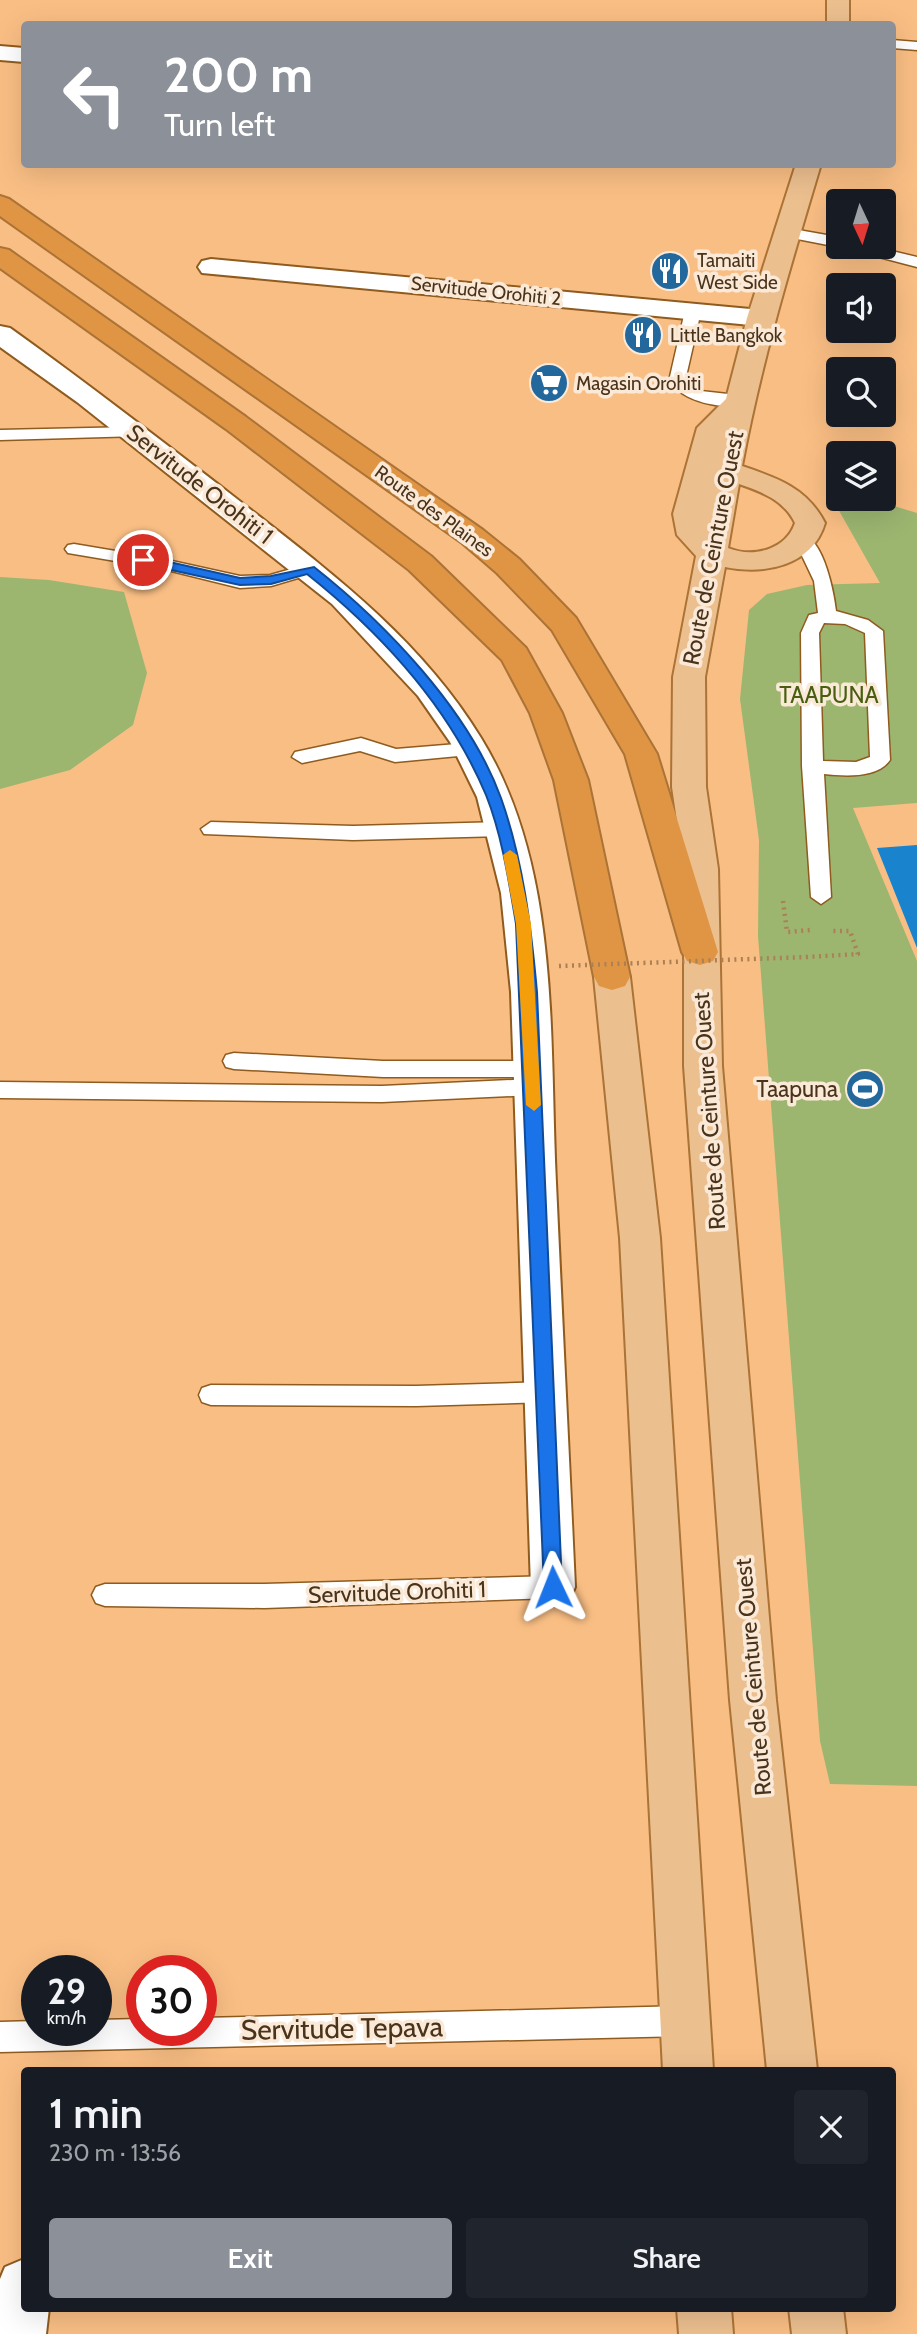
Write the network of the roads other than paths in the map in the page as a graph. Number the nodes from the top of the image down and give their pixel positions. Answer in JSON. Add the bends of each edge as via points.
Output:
{"nodes":[{"id":1,"x":838,"y":0,"type":"edge"},
{"id":2,"x":838,"y":21,"type":"edge"},
{"id":3,"x":896,"y":44,"type":"edge"},
{"id":4,"x":917,"y":46,"type":"edge"},
{"id":5,"x":0,"y":53,"type":"edge"},
{"id":6,"x":21,"y":55,"type":"edge"},
{"id":7,"x":808,"y":168,"type":"edge"},
{"id":8,"x":0,"y":204,"type":"edge"},
{"id":9,"x":787,"y":233,"type":"junction"},
{"id":10,"x":826,"y":241,"type":"edge"},
{"id":11,"x":0,"y":256,"type":"edge"},
{"id":12,"x":896,"y":257,"type":"edge"},
{"id":13,"x":917,"y":262,"type":"edge"},
{"id":14,"x":211,"y":267,"type":"dead end"},
{"id":15,"x":0,"y":278,"type":"edge"},
{"id":16,"x":693,"y":312,"type":"junction"},
{"id":17,"x":761,"y":318,"type":"junction"},
{"id":18,"x":0,"y":334,"type":"edge"},
{"id":19,"x":740,"y":400,"type":"junction"},
{"id":20,"x":134,"y":432,"type":"junction"},
{"id":21,"x":0,"y":435,"type":"edge"},
{"id":22,"x":729,"y":471,"type":"junction"},
{"id":23,"x":804,"y":541,"type":"junction"},
{"id":24,"x":74,"y":549,"type":"dead end"},
{"id":25,"x":714,"y":554,"type":"junction"},
{"id":26,"x":309,"y":569,"type":"junction"},
{"id":27,"x":432,"y":573,"type":"junction"},
{"id":28,"x":827,"y":615,"type":"junction"},
{"id":29,"x":469,"y":749,"type":"junction"},
{"id":30,"x":302,"y":757,"type":"dead end"},
{"id":31,"x":812,"y":766,"type":"junction"},
{"id":32,"x":211,"y":829,"type":"dead end"},
{"id":33,"x":503,"y":829,"type":"junction"},
{"id":34,"x":821,"y":897,"type":"dead end"},
{"id":35,"x":700,"y":952,"type":"junction"},
{"id":36,"x":612,"y":977,"type":"joint"},
{"id":37,"x":233,"y":1061,"type":"dead end"},
{"id":38,"x":532,"y":1078,"type":"junction"},
{"id":39,"x":0,"y":1090,"type":"edge"},
{"id":40,"x":547,"y":1392,"type":"junction"},
{"id":41,"x":211,"y":1395,"type":"dead end"},
{"id":42,"x":553,"y":1587,"type":"joint"},
{"id":43,"x":105,"y":1595,"type":"dead end"},
{"id":44,"x":685,"y":2021,"type":"junction"},
{"id":45,"x":0,"y":2037,"type":"edge"},
{"id":46,"x":688,"y":2067,"type":"edge"},
{"id":47,"x":792,"y":2067,"type":"edge"},
{"id":48,"x":21,"y":2312,"type":"edge"},
{"id":49,"x":705,"y":2312,"type":"edge"},
{"id":50,"x":816,"y":2312,"type":"edge"},
{"id":51,"x":19,"y":2334,"type":"edge"},
{"id":52,"x":706,"y":2334,"type":"edge"},
{"id":53,"x":819,"y":2334,"type":"edge"}],
"edges":[{"from":1,"to":2,"type":"main road"},
{"from":3,"to":4,"type":"lane"},
{"from":5,"to":6,"type":"street"},
{"from":7,"to":9,"type":"main road","name":"Route de Ceinture Ouest"},
{"from":8,"to":35,"type":"highway","name":"Route des Plaines","via":[[472,536],[565,625],[641,754]]},
{"from":9,"to":10,"type":"lane"},
{"from":9,"to":17,"type":"main road","name":"Route de Ceinture Ouest"},
{"from":11,"to":27,"type":"highway","via":[[236,423]]},
{"from":12,"to":13,"type":"lane"},
{"from":14,"to":16,"type":"street","name":"Servitude Orohiti 2"},
{"from":15,"to":27,"type":"highway","via":[[224,439]]},
{"from":16,"to":17,"type":"street","name":"Servitude Orohiti 2"},
{"from":16,"to":19,"type":"lane","via":[[677,381],[681,389]]},
{"from":17,"to":19,"type":"main road","name":"Route de Ceinture Ouest"},
{"from":18,"to":20,"type":"street","name":"Servitude Orohiti 1"},
{"from":19,"to":22,"type":"main road","name":"Route de Ceinture Ouest"},
{"from":19,"to":25,"type":"main road","via":[[711,428],[688,513],[692,535]]},
{"from":20,"to":21,"type":"lane"},
{"from":20,"to":26,"type":"street","name":"Servitude Orohiti 1"},
{"from":22,"to":23,"type":"main road","via":[[798,501],[810,523]]},
{"from":22,"to":25,"type":"main road","name":"Route de Ceinture Ouest"},
{"from":23,"to":25,"type":"main road","via":[[767,559]]},
{"from":23,"to":28,"type":"lane","via":[[823,581]]},
{"from":24,"to":26,"type":"lane","via":[[240,582],[271,580]]},
{"from":25,"to":35,"type":"main road","name":"Route de Ceinture Ouest","via":[[689,677],[689,788],[701,869]]},
{"from":26,"to":29,"type":"street","name":"Servitude Orohiti 1","via":[[408,662]]},
{"from":27,"to":36,"type":"highway","via":[[515,655],[546,713],[571,780]]},
{"from":28,"to":31,"type":"lane","via":[[816,620],[810,632]]},
{"from":28,"to":31,"type":"lane","via":[[866,624],[874,631],[880,760],[854,769]]},
{"from":29,"to":30,"type":"lane","via":[[395,756],[361,744]]},
{"from":29,"to":33,"type":"street","name":"Servitude Orohiti 1"},
{"from":31,"to":34,"type":"lane"},
{"from":32,"to":33,"type":"lane","via":[[353,833]]},
{"from":33,"to":38,"type":"street","name":"Servitude Orohiti 1","via":[[524,924]]},
{"from":35,"to":47,"type":"main road","name":"Route de Ceinture Ouest","via":[[703,1066],[753,1700]]},
{"from":36,"to":44,"type":"main road","via":[[640,1238]]},
{"from":37,"to":38,"type":"lane"},
{"from":38,"to":39,"type":"lane","via":[[383,1094]]},
{"from":38,"to":40,"type":"street","name":"Servitude Orohiti 1"},
{"from":40,"to":41,"type":"lane"},
{"from":40,"to":42,"type":"street","name":"Servitude Orohiti 1"},
{"from":42,"to":43,"type":"lane","name":"Servitude Orohiti 1","via":[[264,1596]]},
{"from":44,"to":45,"type":"lane","name":"Servitude Tepava"},
{"from":44,"to":46,"type":"main road"},
{"from":48,"to":51,"type":"street"},
{"from":49,"to":52,"type":"main road"},
{"from":50,"to":53,"type":"main road"}]}
